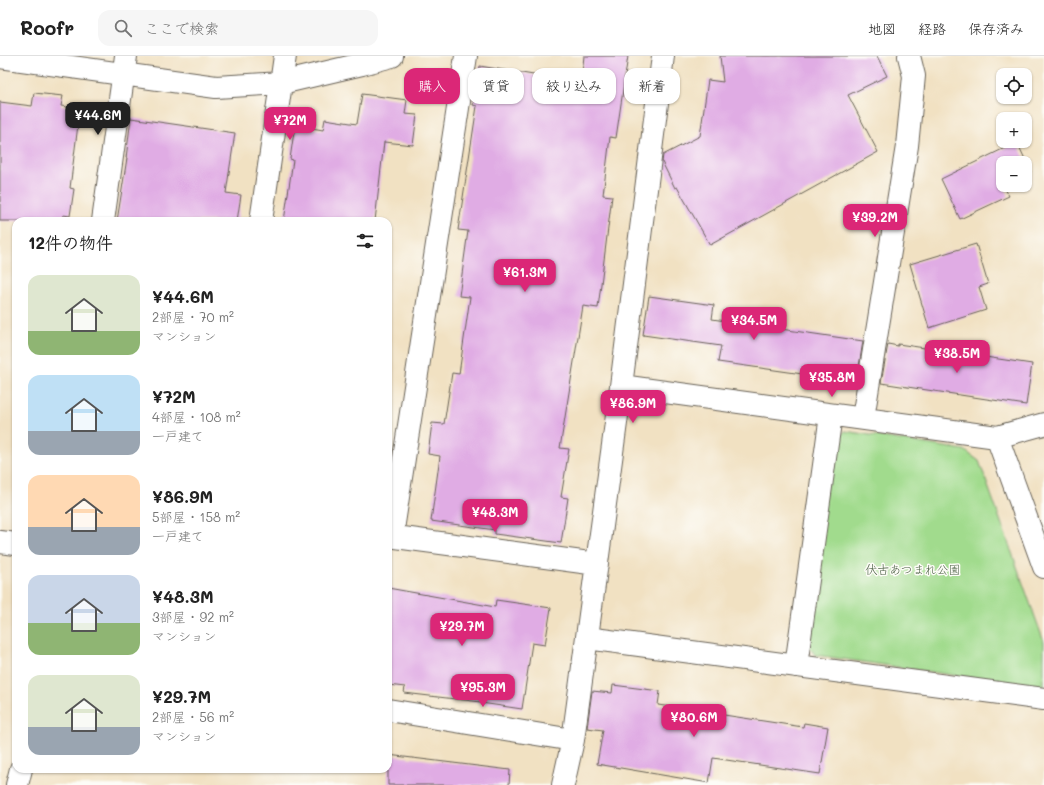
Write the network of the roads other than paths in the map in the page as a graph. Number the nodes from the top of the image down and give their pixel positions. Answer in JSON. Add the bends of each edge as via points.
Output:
{"nodes":[{"id":1,"x":285,"y":56,"type":"edge"},
{"id":2,"x":392,"y":56,"type":"edge"},
{"id":3,"x":466,"y":56,"type":"edge"},
{"id":4,"x":663,"y":56,"type":"edge"},
{"id":5,"x":909,"y":56,"type":"edge"},
{"id":6,"x":0,"y":58,"type":"edge"},
{"id":7,"x":125,"y":65,"type":"edge"},
{"id":8,"x":281,"y":82,"type":"junction"},
{"id":9,"x":105,"y":217,"type":"edge"},
{"id":10,"x":262,"y":217,"type":"edge"},
{"id":11,"x":621,"y":386,"type":"junction"},
{"id":12,"x":832,"y":415,"type":"junction"},
{"id":13,"x":863,"y":418,"type":"junction"},
{"id":14,"x":1044,"y":424,"type":"edge"},
{"id":15,"x":997,"y":436,"type":"junction"},
{"id":16,"x":392,"y":523,"type":"edge"},
{"id":17,"x":392,"y":536,"type":"edge"},
{"id":18,"x":0,"y":542,"type":"edge"},
{"id":19,"x":12,"y":544,"type":"edge"},
{"id":20,"x":597,"y":564,"type":"junction"},
{"id":21,"x":1044,"y":567,"type":"edge"},
{"id":22,"x":587,"y":638,"type":"junction"},
{"id":23,"x":796,"y":666,"type":"junction"},
{"id":24,"x":1044,"y":698,"type":"edge"},
{"id":25,"x":392,"y":711,"type":"edge"},
{"id":26,"x":573,"y":740,"type":"junction"},
{"id":27,"x":20,"y":773,"type":"edge"},
{"id":28,"x":17,"y":785,"type":"edge"},
{"id":29,"x":563,"y":785,"type":"edge"}],
"edges":[{"from":1,"to":8,"type":"street"},
{"from":2,"to":8,"type":"street"},
{"from":3,"to":16,"type":"street"},
{"from":4,"to":11,"type":"street"},
{"from":5,"to":13,"type":"street","via":[[914,76],[907,146]]},
{"from":6,"to":7,"type":"street"},
{"from":7,"to":8,"type":"street","via":[[216,87]]},
{"from":7,"to":9,"type":"street"},
{"from":8,"to":10,"type":"street"},
{"from":11,"to":12,"type":"street"},
{"from":11,"to":20,"type":"street"},
{"from":12,"to":13,"type":"street"},
{"from":12,"to":23,"type":"street"},
{"from":13,"to":15,"type":"street"},
{"from":14,"to":15,"type":"street"},
{"from":15,"to":21,"type":"street"},
{"from":17,"to":20,"type":"street"},
{"from":18,"to":19,"type":"street"},
{"from":20,"to":22,"type":"street"},
{"from":22,"to":23,"type":"street"},
{"from":22,"to":26,"type":"street"},
{"from":23,"to":24,"type":"street"},
{"from":25,"to":26,"type":"street"},
{"from":26,"to":29,"type":"street"},
{"from":27,"to":28,"type":"street"}]}
